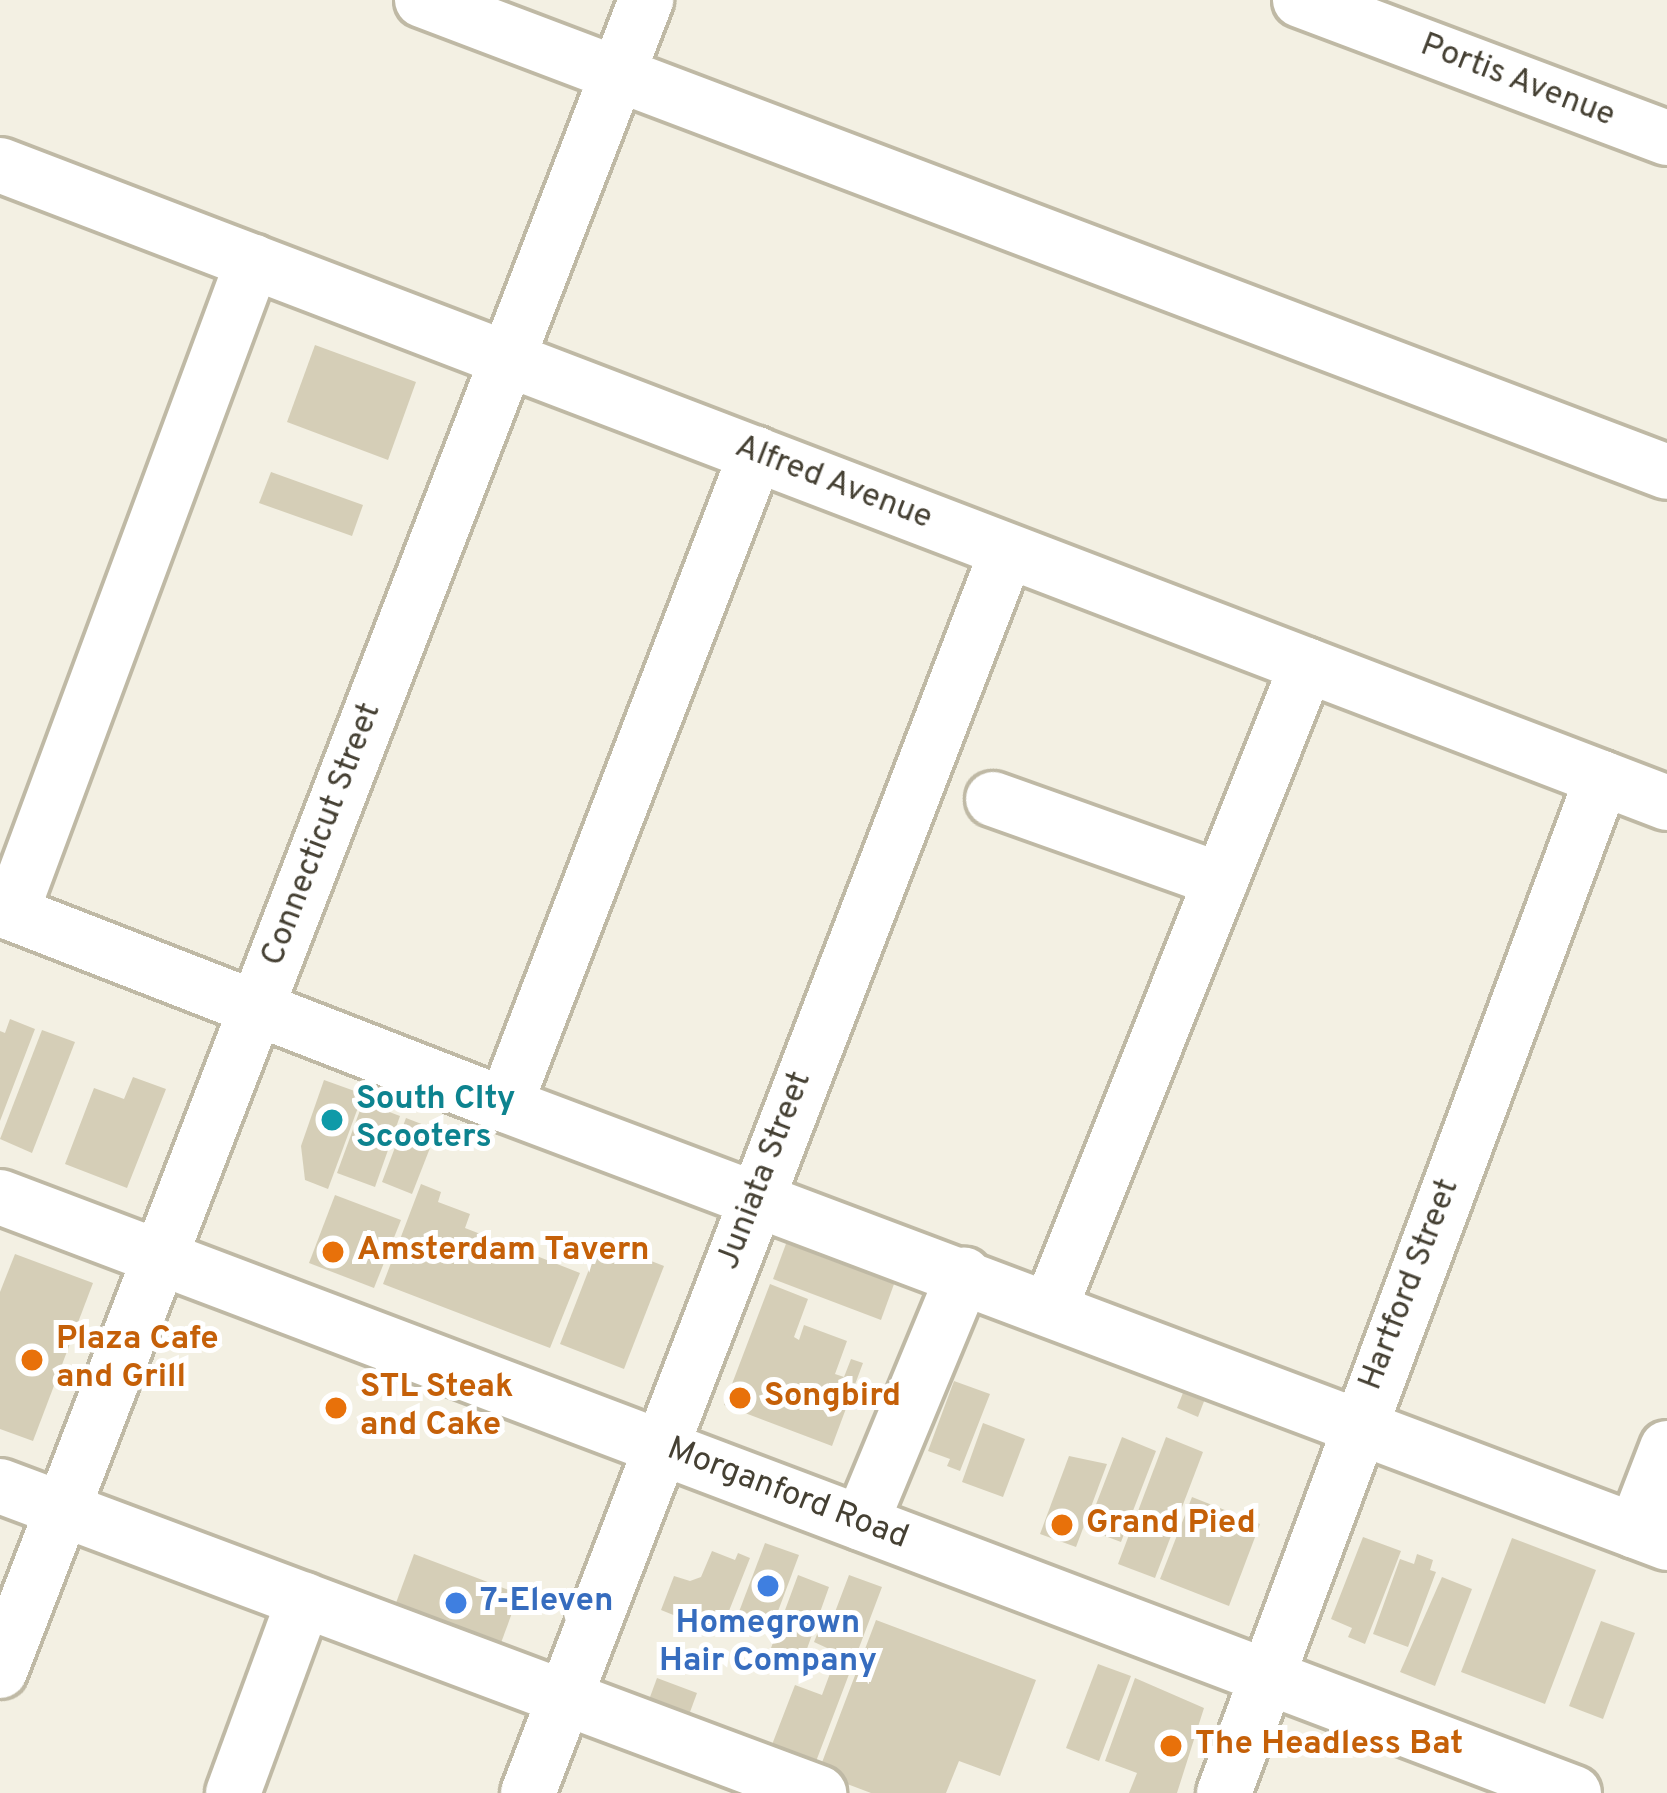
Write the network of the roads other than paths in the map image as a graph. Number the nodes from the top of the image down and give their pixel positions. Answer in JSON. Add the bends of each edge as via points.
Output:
{"nodes":[{"id":1,"x":422,"y":0,"type":"edge"},
{"id":2,"x":646,"y":0,"type":"edge"},
{"id":3,"x":1300,"y":0,"type":"edge"},
{"id":4,"x":618,"y":73,"type":"junction"},
{"id":5,"x":1667,"y":138,"type":"edge"},
{"id":6,"x":0,"y":166,"type":"edge"},
{"id":7,"x":253,"y":262,"type":"junction"},
{"id":8,"x":507,"y":359,"type":"junction"},
{"id":9,"x":756,"y":454,"type":"junction"},
{"id":10,"x":1667,"y":472,"type":"edge"},
{"id":11,"x":1007,"y":550,"type":"junction"},
{"id":12,"x":1307,"y":665,"type":"junction"},
{"id":13,"x":1602,"y":778,"type":"junction"},
{"id":14,"x":993,"y":799,"type":"dead end"},
{"id":15,"x":1667,"y":803,"type":"edge"},
{"id":16,"x":1221,"y":880,"type":"junction"},
{"id":17,"x":5,"y":911,"type":"edge"},
{"id":18,"x":256,"y":1006,"type":"junction"},
{"id":19,"x":505,"y":1105,"type":"junction"},
{"id":20,"x":0,"y":1197,"type":"edge"},
{"id":21,"x":755,"y":1198,"type":"junction"},
{"id":22,"x":159,"y":1257,"type":"junction"},
{"id":23,"x":964,"y":1274,"type":"junction"},
{"id":24,"x":1051,"y":1306,"type":"junction"},
{"id":25,"x":1358,"y":1427,"type":"junction"},
{"id":26,"x":662,"y":1447,"type":"junction"},
{"id":27,"x":1667,"y":1448,"type":"edge"},
{"id":28,"x":0,"y":1486,"type":"edge"},
{"id":29,"x":61,"y":1511,"type":"junction"},
{"id":30,"x":861,"y":1522,"type":"junction"},
{"id":31,"x":1651,"y":1537,"type":"edge"},
{"id":32,"x":304,"y":1600,"type":"junction"},
{"id":33,"x":0,"y":1671,"type":"edge"},
{"id":34,"x":1268,"y":1676,"type":"junction"},
{"id":35,"x":565,"y":1696,"type":"junction"},
{"id":36,"x":1556,"y":1790,"type":"edge"},
{"id":37,"x":232,"y":1793,"type":"edge"},
{"id":38,"x":528,"y":1793,"type":"edge"},
{"id":39,"x":818,"y":1793,"type":"edge"},
{"id":40,"x":1224,"y":1793,"type":"edge"}],
"edges":[{"from":1,"to":4,"type":"street"},
{"from":2,"to":4,"type":"street","name":"Connecticut Street"},
{"from":3,"to":5,"type":"street","name":"Portis Avenue"},
{"from":4,"to":8,"type":"street","name":"Connecticut Street"},
{"from":4,"to":10,"type":"street"},
{"from":6,"to":7,"type":"street","name":"Alfred Avenue"},
{"from":7,"to":8,"type":"street","name":"Alfred Avenue"},
{"from":7,"to":17,"type":"street"},
{"from":8,"to":9,"type":"street","name":"Alfred Avenue"},
{"from":8,"to":18,"type":"street","name":"Connecticut Street"},
{"from":9,"to":11,"type":"street","name":"Alfred Avenue"},
{"from":9,"to":19,"type":"street"},
{"from":11,"to":12,"type":"street","name":"Alfred Avenue"},
{"from":11,"to":21,"type":"street","name":"Juniata Street"},
{"from":12,"to":13,"type":"street","name":"Alfred Avenue"},
{"from":12,"to":16,"type":"street"},
{"from":13,"to":15,"type":"street","name":"Alfred Avenue"},
{"from":13,"to":25,"type":"street","name":"Hartford Street"},
{"from":14,"to":16,"type":"street"},
{"from":16,"to":24,"type":"street"},
{"from":17,"to":18,"type":"street"},
{"from":18,"to":19,"type":"street"},
{"from":18,"to":22,"type":"street","name":"Connecticut Street"},
{"from":19,"to":21,"type":"street"},
{"from":20,"to":22,"type":"street","name":"Morganford Road"},
{"from":21,"to":23,"type":"street"},
{"from":21,"to":26,"type":"street","name":"Juniata Street"},
{"from":22,"to":26,"type":"street","name":"Morganford Road"},
{"from":22,"to":29,"type":"street","name":"Connecticut Street"},
{"from":23,"to":24,"type":"street"},
{"from":23,"to":30,"type":"street"},
{"from":24,"to":25,"type":"street"},
{"from":25,"to":31,"type":"street"},
{"from":25,"to":34,"type":"street","name":"Hartford Street"},
{"from":26,"to":30,"type":"street","name":"Morganford Road"},
{"from":26,"to":35,"type":"street","name":"Juniata Street"},
{"from":27,"to":31,"type":"street"},
{"from":28,"to":29,"type":"street"},
{"from":29,"to":32,"type":"street"},
{"from":29,"to":33,"type":"street","name":"Connecticut Street"},
{"from":30,"to":34,"type":"street","name":"Morganford Road"},
{"from":32,"to":35,"type":"street"},
{"from":32,"to":37,"type":"street"},
{"from":34,"to":36,"type":"street","name":"Morganford Road"},
{"from":34,"to":40,"type":"street","name":"Hartford Street"},
{"from":35,"to":38,"type":"street","name":"Juniata Street"},
{"from":35,"to":39,"type":"street"}]}
